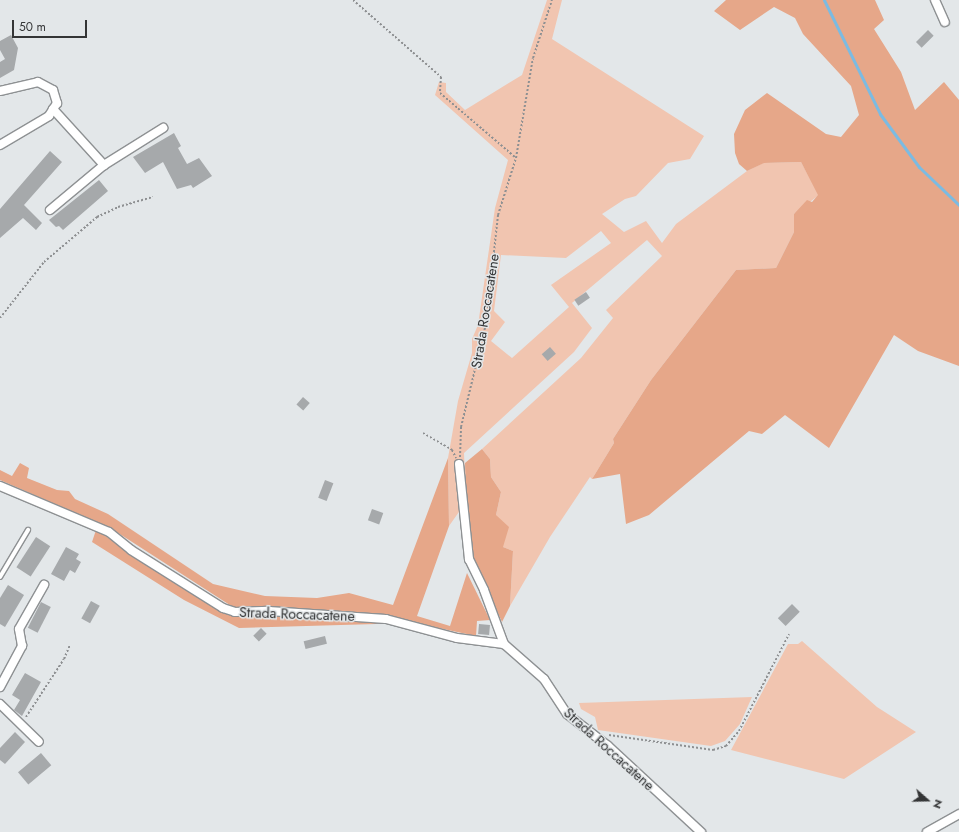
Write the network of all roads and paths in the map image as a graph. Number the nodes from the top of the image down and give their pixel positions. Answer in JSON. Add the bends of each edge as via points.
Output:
{"nodes":[{"id":1,"x":353,"y":0,"type":"edge"},
{"id":2,"x":552,"y":0,"type":"edge"},
{"id":3,"x":935,"y":0,"type":"edge"},
{"id":4,"x":945,"y":22,"type":"dead end"},
{"id":5,"x":0,"y":91,"type":"edge"},
{"id":6,"x":53,"y":109,"type":"junction"},
{"id":7,"x":163,"y":128,"type":"dead end"},
{"id":8,"x":0,"y":145,"type":"edge"},
{"id":9,"x":516,"y":158,"type":"junction"},
{"id":10,"x":104,"y":165,"type":"junction"},
{"id":11,"x":154,"y":198,"type":"dead end"},
{"id":12,"x":50,"y":210,"type":"dead end"},
{"id":13,"x":0,"y":318,"type":"edge"},
{"id":14,"x":423,"y":433,"type":"dead end"},
{"id":15,"x":459,"y":464,"type":"junction"},
{"id":16,"x":0,"y":486,"type":"edge"},
{"id":17,"x":28,"y":530,"type":"dead end"},
{"id":18,"x":0,"y":577,"type":"edge"},
{"id":19,"x":44,"y":585,"type":"dead end"},
{"id":20,"x":789,"y":634,"type":"dead end"},
{"id":21,"x":504,"y":644,"type":"junction"},
{"id":22,"x":70,"y":645,"type":"dead end"},
{"id":23,"x":0,"y":687,"type":"edge"},
{"id":24,"x":0,"y":704,"type":"edge"},
{"id":25,"x":20,"y":726,"type":"junction"},
{"id":26,"x":607,"y":735,"type":"dead end"},
{"id":27,"x":39,"y":742,"type":"dead end"},
{"id":28,"x":959,"y":814,"type":"edge"},
{"id":29,"x":701,"y":832,"type":"edge"},
{"id":30,"x":927,"y":832,"type":"edge"}],
"edges":[{"from":1,"to":9,"type":"path","via":[[442,77],[440,93]]},
{"from":2,"to":9,"type":"path","name":"Strada Roccacatene","via":[[534,58]]},
{"from":3,"to":4,"type":"street"},
{"from":5,"to":6,"type":"street","via":[[38,82],[53,90],[57,103]]},
{"from":6,"to":8,"type":"street","via":[[49,116]]},
{"from":6,"to":10,"type":"street"},
{"from":7,"to":10,"type":"street"},
{"from":9,"to":15,"type":"path","name":"Strada Roccacatene","via":[[498,216],[486,324],[461,427]]},
{"from":10,"to":12,"type":"street"},
{"from":11,"to":13,"type":"path","via":[[118,207],[97,218],[44,262]]},
{"from":14,"to":15,"type":"path","via":[[452,450]]},
{"from":15,"to":21,"type":"street","name":"Strada Roccacatene","via":[[469,559],[484,590]]},
{"from":16,"to":21,"type":"street","name":"Strada Roccacatene","via":[[109,532],[131,550],[224,608],[235,612],[270,611],[386,619],[457,638]]},
{"from":17,"to":18,"type":"lane"},
{"from":19,"to":23,"type":"street","via":[[19,629],[22,646]]},
{"from":20,"to":26,"type":"path","via":[[739,731],[726,746],[713,750]]},
{"from":21,"to":29,"type":"street","name":"Strada Roccacatene","via":[[544,679],[567,714],[608,746]]},
{"from":22,"to":25,"type":"path","via":[[64,659]]},
{"from":24,"to":25,"type":"street"},
{"from":25,"to":27,"type":"street"},
{"from":28,"to":30,"type":"street"}]}
